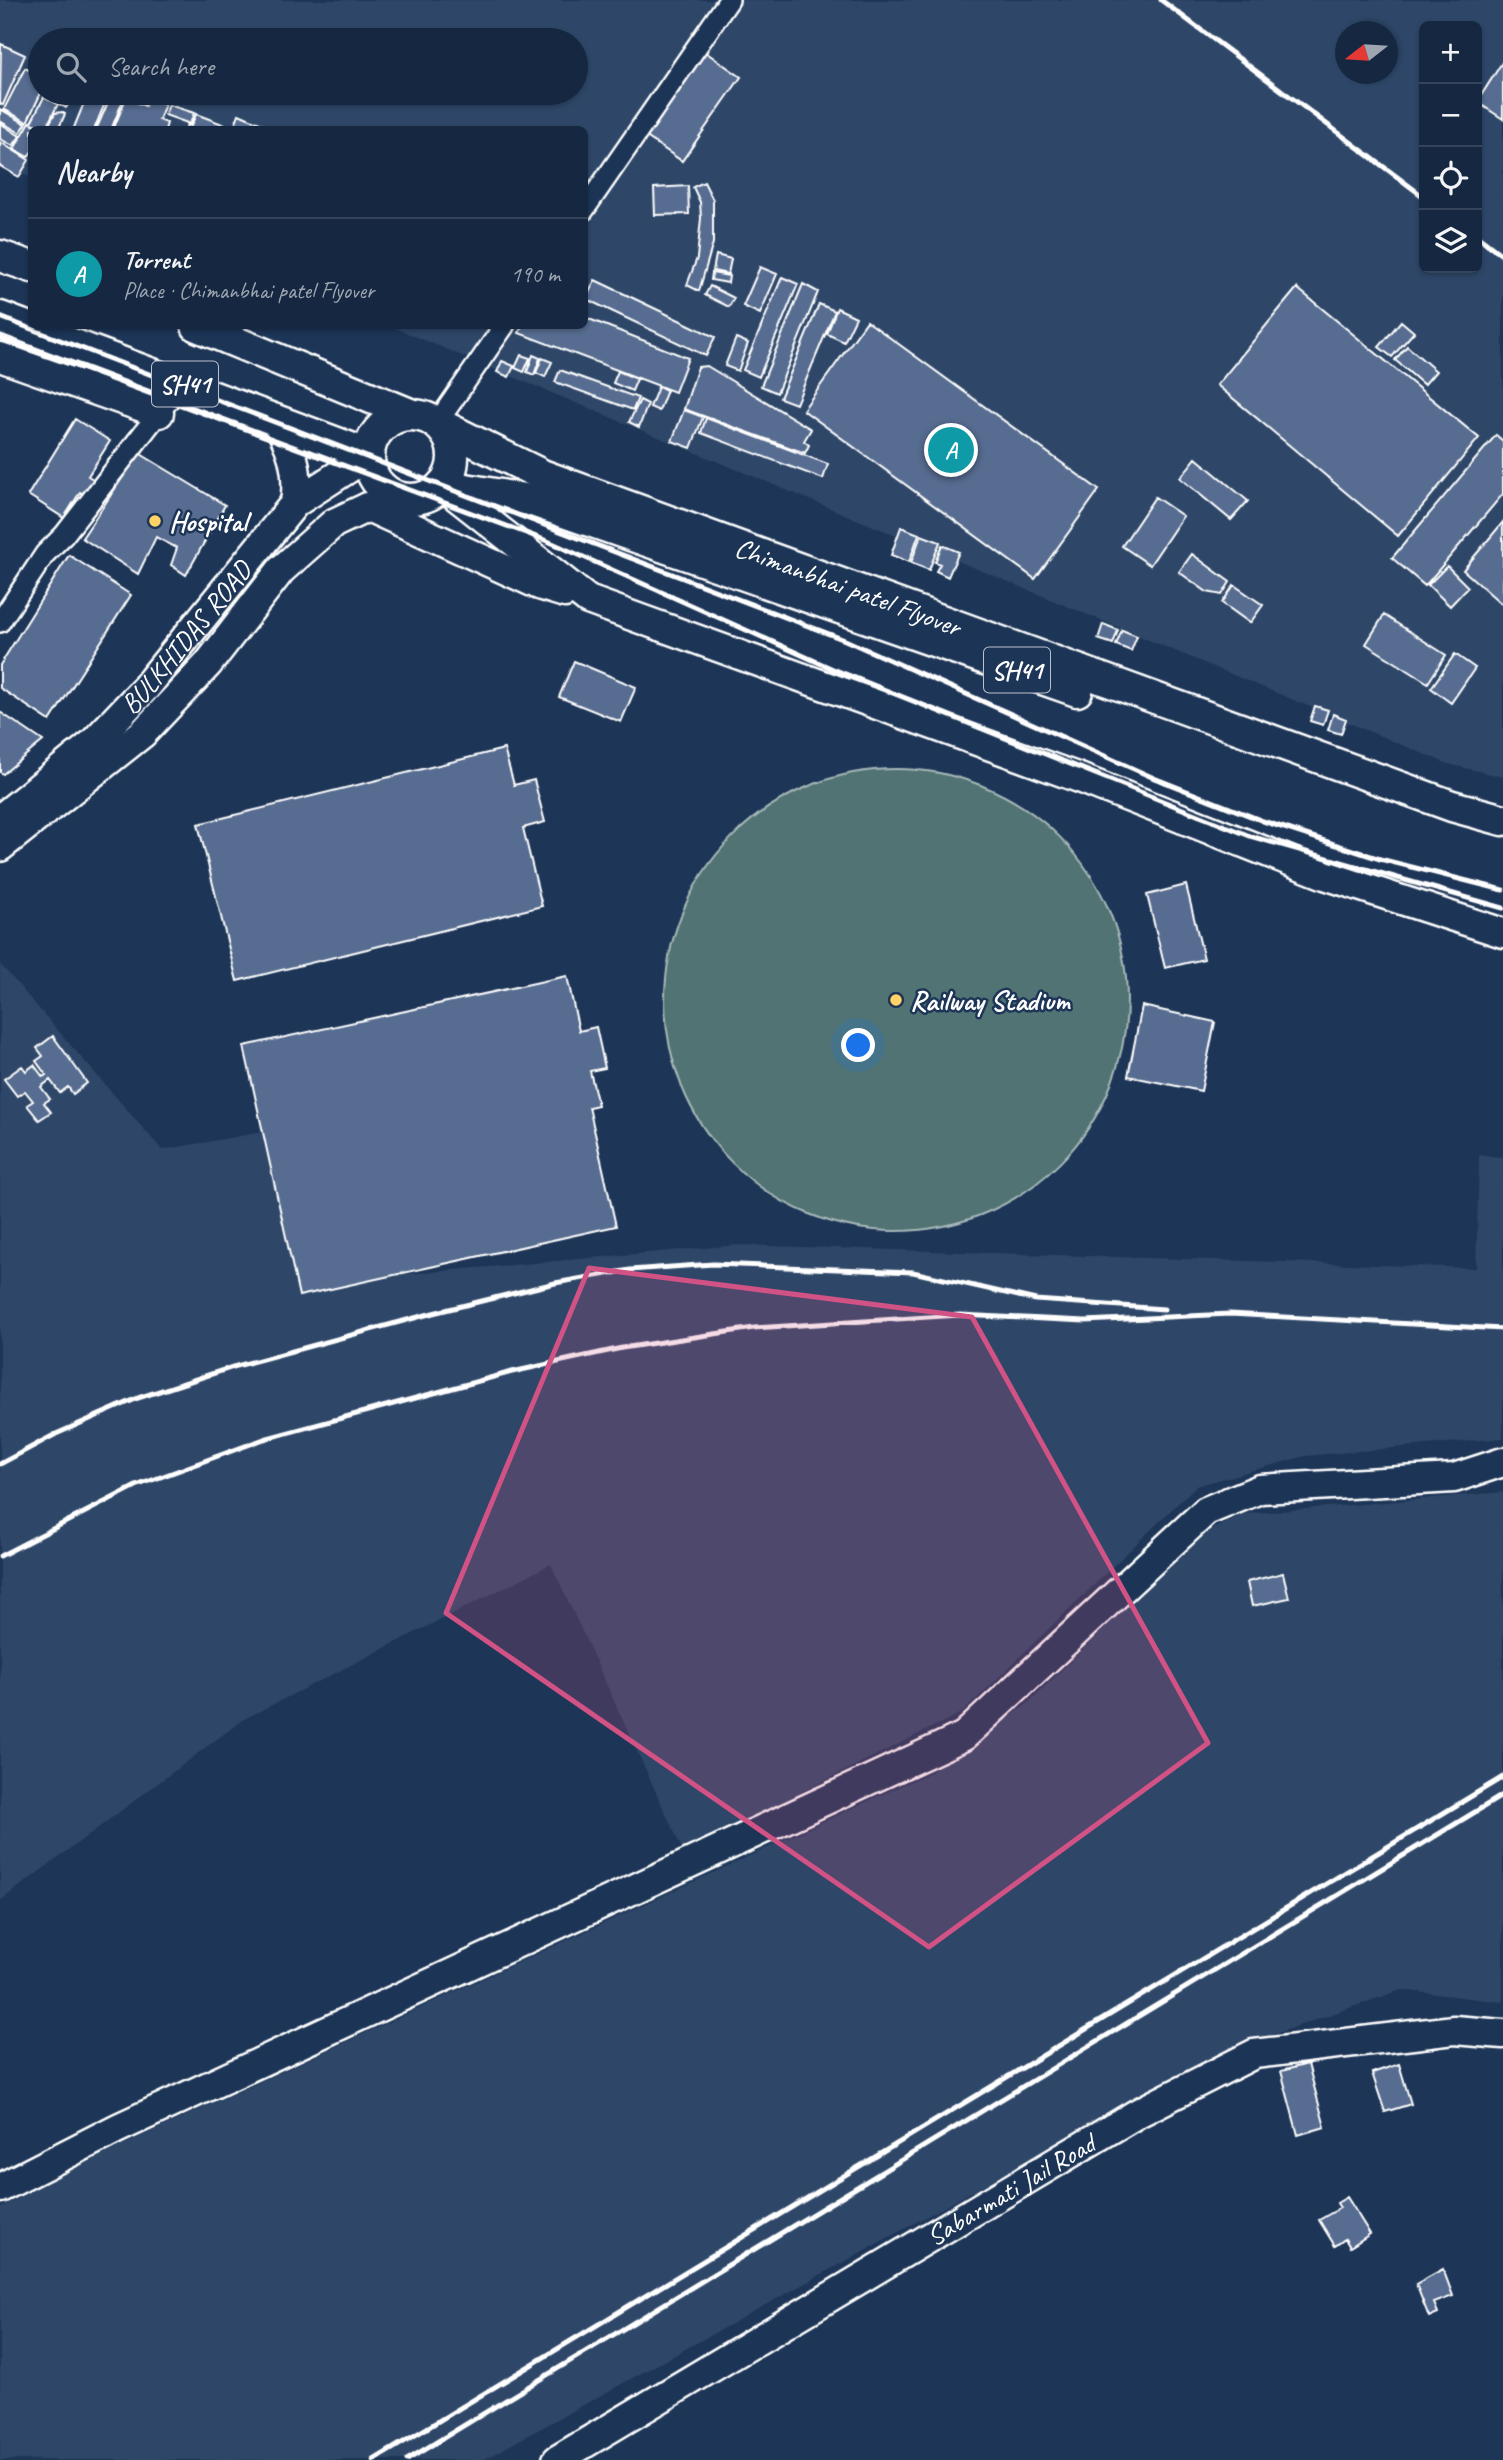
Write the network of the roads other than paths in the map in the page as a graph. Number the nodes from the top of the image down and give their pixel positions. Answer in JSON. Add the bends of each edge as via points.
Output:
{"nodes":[{"id":1,"x":729,"y":0,"type":"edge"},
{"id":2,"x":588,"y":203,"type":"edge"},
{"id":3,"x":0,"y":256,"type":"edge"},
{"id":4,"x":28,"y":266,"type":"edge"},
{"id":5,"x":0,"y":317,"type":"edge"},
{"id":6,"x":28,"y":327,"type":"edge"},
{"id":7,"x":33,"y":329,"type":"edge"},
{"id":8,"x":205,"y":329,"type":"edge"},
{"id":9,"x":501,"y":329,"type":"edge"},
{"id":10,"x":0,"y":357,"type":"edge"},
{"id":11,"x":182,"y":383,"type":"junction"},
{"id":12,"x":159,"y":413,"type":"junction"},
{"id":13,"x":275,"y":418,"type":"junction"},
{"id":14,"x":423,"y":419,"type":"junction"},
{"id":15,"x":369,"y":455,"type":"junction"},
{"id":16,"x":442,"y":485,"type":"junction"},
{"id":17,"x":536,"y":487,"type":"junction"},
{"id":18,"x":410,"y":499,"type":"junction"},
{"id":19,"x":295,"y":503,"type":"junction"},
{"id":20,"x":368,"y":507,"type":"junction"},
{"id":21,"x":588,"y":600,"type":"junction"},
{"id":22,"x":0,"y":622,"type":"edge"},
{"id":23,"x":0,"y":818,"type":"edge"},
{"id":24,"x":1503,"y":820,"type":"edge"},
{"id":25,"x":1503,"y":840,"type":"edge"},
{"id":26,"x":0,"y":847,"type":"edge"},
{"id":27,"x":1503,"y":933,"type":"edge"},
{"id":28,"x":1503,"y":1462,"type":"edge"},
{"id":29,"x":1503,"y":2035,"type":"edge"},
{"id":30,"x":0,"y":2188,"type":"edge"},
{"id":31,"x":557,"y":2460,"type":"edge"}],
"edges":[{"from":1,"to":2,"type":"street"},
{"from":3,"to":4,"type":"main road"},
{"from":5,"to":6,"type":"main road","number":"SH41"},
{"from":7,"to":11,"type":"main road","number":"SH41"},
{"from":8,"to":14,"type":"main road","number":"SH41"},
{"from":9,"to":14,"type":"street"},
{"from":10,"to":12,"type":"street"},
{"from":11,"to":12,"type":"street"},
{"from":11,"to":13,"type":"main road","number":"SH41"},
{"from":12,"to":22,"type":"street","via":[[45,554]]},
{"from":13,"to":15,"type":"main road","number":"SH41"},
{"from":13,"to":19,"type":"street","via":[[288,439],[297,469]]},
{"from":14,"to":15,"type":"main road","via":[[395,417],[373,439]]},
{"from":14,"to":16,"type":"main road","via":[[448,437],[453,453],[451,470]]},
{"from":14,"to":17,"type":"main road","name":"Chimanbhai patel Flyover"},
{"from":15,"to":18,"type":"main road","via":[[380,486]]},
{"from":15,"to":19,"type":"street","name":"BULKHIDAS ROAD"},
{"from":16,"to":17,"type":"main road","name":"Chimanbhai patel Flyover"},
{"from":16,"to":18,"type":"main road","via":[[428,496]]},
{"from":16,"to":21,"type":"street"},
{"from":17,"to":24,"type":"main road","name":"Chimanbhai patel Flyover","number":"SH41"},
{"from":17,"to":25,"type":"main road","name":"Chimanbhai patel Flyover","number":"SH41","via":[[1447,825]]},
{"from":18,"to":20,"type":"street"},
{"from":19,"to":23,"type":"street","name":"BULKHIDAS ROAD","via":[[146,687],[93,743]]},
{"from":20,"to":21,"type":"street","via":[[539,585]]},
{"from":20,"to":26,"type":"street","via":[[334,523],[281,570],[208,664],[143,733]]},
{"from":21,"to":27,"type":"street","via":[[1082,779],[1325,875]]},
{"from":28,"to":30,"type":"street","via":[[1454,1478],[1260,1489],[1206,1511],[964,1736],[130,2122]]},
{"from":29,"to":31,"type":"street","name":"Sabarmati Jail Road","via":[[1454,2030],[1254,2054],[1138,2113]]}]}
